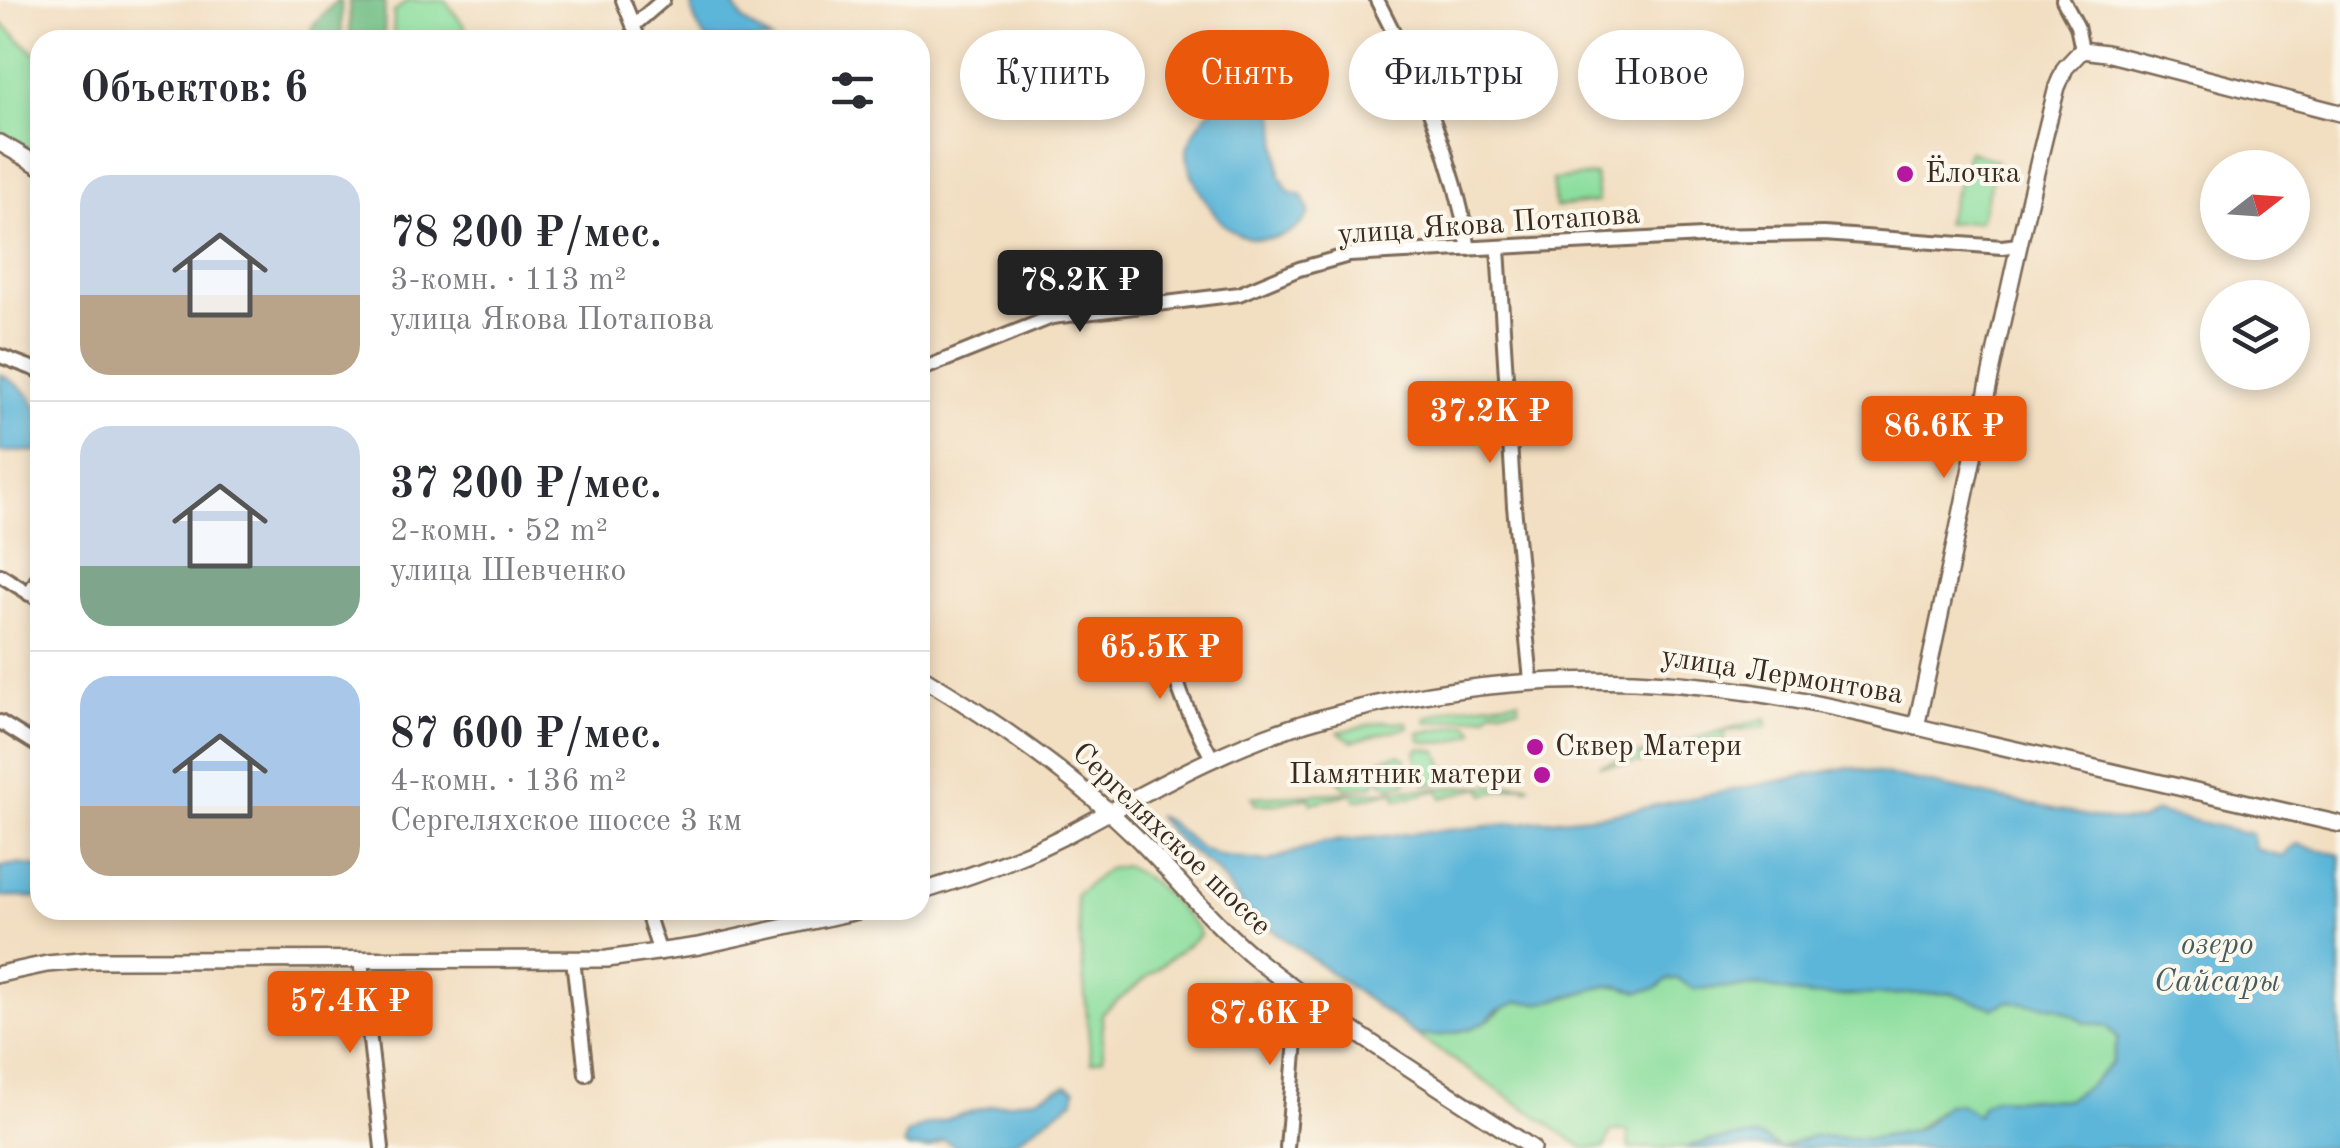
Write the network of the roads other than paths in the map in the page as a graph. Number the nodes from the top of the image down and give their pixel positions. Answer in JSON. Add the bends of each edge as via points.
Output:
{"nodes":[{"id":1,"x":623,"y":0,"type":"edge"},
{"id":2,"x":663,"y":0,"type":"edge"},
{"id":3,"x":1378,"y":0,"type":"edge"},
{"id":4,"x":2063,"y":0,"type":"edge"},
{"id":5,"x":633,"y":26,"type":"junction"},
{"id":6,"x":634,"y":30,"type":"edge"},
{"id":7,"x":2082,"y":50,"type":"junction"},
{"id":8,"x":2340,"y":113,"type":"edge"},
{"id":9,"x":0,"y":143,"type":"edge"},
{"id":10,"x":30,"y":160,"type":"edge"},
{"id":11,"x":2018,"y":245,"type":"junction"},
{"id":12,"x":1498,"y":248,"type":"junction"},
{"id":13,"x":1468,"y":249,"type":"junction"},
{"id":14,"x":0,"y":356,"type":"edge"},
{"id":15,"x":930,"y":366,"type":"edge"},
{"id":16,"x":30,"y":367,"type":"edge"},
{"id":17,"x":0,"y":576,"type":"edge"},
{"id":18,"x":30,"y":594,"type":"edge"},
{"id":19,"x":1171,"y":630,"type":"dead end"},
{"id":20,"x":1531,"y":681,"type":"junction"},
{"id":21,"x":930,"y":682,"type":"edge"},
{"id":22,"x":0,"y":722,"type":"edge"},
{"id":23,"x":1916,"y":727,"type":"junction"},
{"id":24,"x":30,"y":741,"type":"edge"},
{"id":25,"x":1212,"y":758,"type":"junction"},
{"id":26,"x":1108,"y":811,"type":"junction"},
{"id":27,"x":2340,"y":824,"type":"edge"},
{"id":28,"x":930,"y":889,"type":"edge"},
{"id":29,"x":649,"y":920,"type":"edge"},
{"id":30,"x":815,"y":920,"type":"edge"},
{"id":31,"x":660,"y":953,"type":"junction"},
{"id":32,"x":572,"y":958,"type":"junction"},
{"id":33,"x":360,"y":960,"type":"junction"},
{"id":34,"x":0,"y":974,"type":"edge"},
{"id":35,"x":1300,"y":992,"type":"junction"},
{"id":36,"x":586,"y":1074,"type":"dead end"},
{"id":37,"x":382,"y":1148,"type":"edge"},
{"id":38,"x":1287,"y":1148,"type":"edge"},
{"id":39,"x":1532,"y":1148,"type":"edge"}],
"edges":[{"from":1,"to":5,"type":"street"},
{"from":2,"to":5,"type":"street"},
{"from":3,"to":13,"type":"street","via":[[1432,111]]},
{"from":4,"to":7,"type":"street"},
{"from":5,"to":6,"type":"street"},
{"from":7,"to":8,"type":"main road"},
{"from":7,"to":11,"type":"main road","via":[[2057,87]]},
{"from":9,"to":10,"type":"main road"},
{"from":11,"to":12,"type":"street","name":"улица Якова Потапова","via":[[1824,234]]},
{"from":11,"to":23,"type":"main road"},
{"from":12,"to":13,"type":"street","name":"улица Якова Потапова"},
{"from":12,"to":20,"type":"street"},
{"from":13,"to":15,"type":"street","name":"улица Якова Потапова","via":[[1350,255],[1240,294],[1052,317]]},
{"from":14,"to":16,"type":"street"},
{"from":17,"to":18,"type":"street"},
{"from":19,"to":25,"type":"street","via":[[1176,686]]},
{"from":20,"to":23,"type":"main road","name":"улица Лермонтова","via":[[1633,680],[1722,689]]},
{"from":20,"to":25,"type":"main road","name":"улица Лермонтова","via":[[1440,690],[1370,706]]},
{"from":21,"to":26,"type":"main road","name":"Сергеляхское шоссе","via":[[1009,731]]},
{"from":22,"to":24,"type":"street"},
{"from":23,"to":27,"type":"main road","name":"улица Лермонтова"},
{"from":25,"to":26,"type":"main road","name":"улица Лермонтова"},
{"from":26,"to":28,"type":"main road","name":"улица Лермонтова","via":[[978,874]]},
{"from":26,"to":35,"type":"main road","name":"Сергеляхское шоссе","via":[[1224,930]]},
{"from":29,"to":31,"type":"street"},
{"from":30,"to":31,"type":"main road"},
{"from":31,"to":32,"type":"main road"},
{"from":32,"to":33,"type":"main road"},
{"from":32,"to":36,"type":"street"},
{"from":33,"to":34,"type":"main road","via":[[91,960]]},
{"from":33,"to":37,"type":"street"},
{"from":35,"to":38,"type":"street"},
{"from":35,"to":39,"type":"main road","name":"Сергеляхское шоссе"}]}
